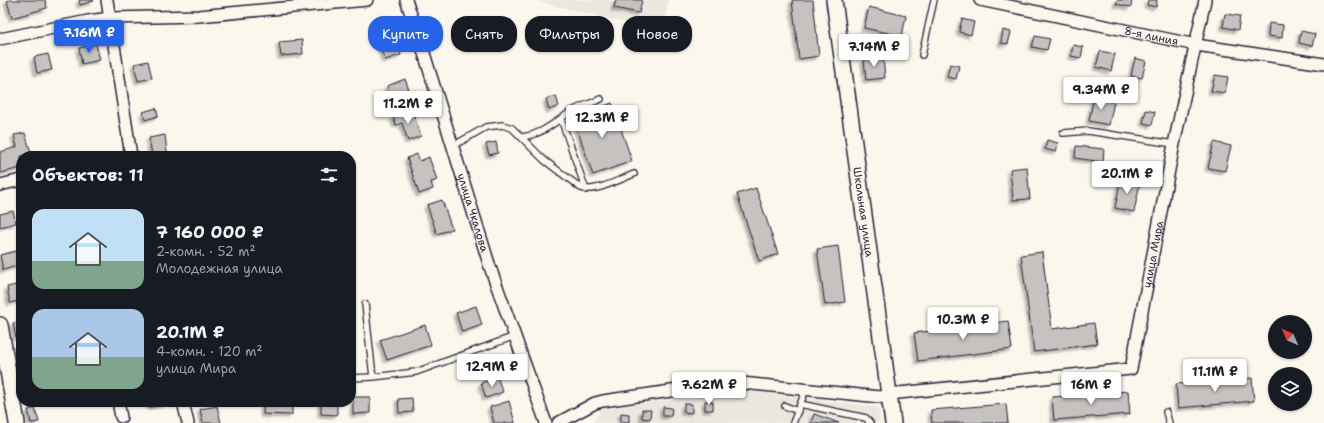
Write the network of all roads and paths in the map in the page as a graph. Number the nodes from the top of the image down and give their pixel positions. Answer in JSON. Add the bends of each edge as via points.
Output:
{"nodes":[{"id":1,"x":107,"y":0,"type":"edge"},
{"id":2,"x":367,"y":0,"type":"edge"},
{"id":3,"x":406,"y":0,"type":"edge"},
{"id":4,"x":834,"y":0,"type":"edge"},
{"id":5,"x":934,"y":0,"type":"edge"},
{"id":6,"x":980,"y":0,"type":"edge"},
{"id":7,"x":1205,"y":0,"type":"edge"},
{"id":8,"x":110,"y":18,"type":"junction"},
{"id":9,"x":0,"y":39,"type":"edge"},
{"id":10,"x":1196,"y":45,"type":"junction"},
{"id":11,"x":922,"y":55,"type":"dead end"},
{"id":12,"x":1324,"y":64,"type":"edge"},
{"id":13,"x":601,"y":99,"type":"dead end"},
{"id":14,"x":561,"y":119,"type":"junction"},
{"id":15,"x":1064,"y":133,"type":"dead end"},
{"id":16,"x":523,"y":137,"type":"junction"},
{"id":17,"x":1174,"y":144,"type":"junction"},
{"id":18,"x":453,"y":146,"type":"junction"},
{"id":19,"x":130,"y":151,"type":"edge"},
{"id":20,"x":634,"y":174,"type":"dead end"},
{"id":21,"x":16,"y":181,"type":"edge"},
{"id":22,"x":0,"y":185,"type":"edge"},
{"id":23,"x":586,"y":190,"type":"junction"},
{"id":24,"x":365,"y":304,"type":"dead end"},
{"id":25,"x":0,"y":325,"type":"edge"},
{"id":26,"x":514,"y":336,"type":"junction"},
{"id":27,"x":2,"y":347,"type":"edge"},
{"id":28,"x":373,"y":377,"type":"junction"},
{"id":29,"x":356,"y":378,"type":"edge"},
{"id":30,"x":806,"y":389,"type":"junction"},
{"id":31,"x":890,"y":396,"type":"junction"},
{"id":32,"x":800,"y":404,"type":"junction"},
{"id":33,"x":785,"y":406,"type":"dead end"},
{"id":34,"x":119,"y":407,"type":"edge"},
{"id":35,"x":184,"y":407,"type":"edge"},
{"id":36,"x":798,"y":411,"type":"junction"},
{"id":37,"x":1166,"y":412,"type":"dead end"},
{"id":38,"x":121,"y":416,"type":"dead end"},
{"id":39,"x":17,"y":423,"type":"edge"},
{"id":40,"x":188,"y":423,"type":"edge"},
{"id":41,"x":546,"y":423,"type":"edge"},
{"id":42,"x":558,"y":423,"type":"edge"},
{"id":43,"x":793,"y":423,"type":"edge"},
{"id":44,"x":870,"y":423,"type":"edge"},
{"id":45,"x":893,"y":423,"type":"edge"},
{"id":46,"x":1169,"y":423,"type":"edge"}],
"edges":[{"from":1,"to":8,"type":"street"},
{"from":2,"to":8,"type":"street","via":[[200,16]]},
{"from":3,"to":18,"type":"street","name":"улица Чкалова"},
{"from":4,"to":31,"type":"street","name":"Школьная улица"},
{"from":5,"to":11,"type":"lane"},
{"from":6,"to":10,"type":"street","name":"8-я линия"},
{"from":7,"to":10,"type":"street","name":"улица Мира"},
{"from":8,"to":9,"type":"street"},
{"from":8,"to":19,"type":"street"},
{"from":10,"to":12,"type":"street","name":"8-я линия"},
{"from":10,"to":17,"type":"street","name":"улица Мира"},
{"from":13,"to":14,"type":"lane"},
{"from":14,"to":16,"type":"lane","via":[[534,136]]},
{"from":14,"to":23,"type":"lane"},
{"from":15,"to":17,"type":"lane","via":[[1088,131]]},
{"from":16,"to":18,"type":"lane","via":[[512,128],[502,125],[486,127]]},
{"from":16,"to":23,"type":"lane","via":[[544,160]]},
{"from":17,"to":31,"type":"street","name":"улица Мира","via":[[1131,369]]},
{"from":18,"to":26,"type":"street","name":"улица Чкалова","via":[[490,268]]},
{"from":20,"to":23,"type":"lane"},
{"from":21,"to":22,"type":"street"},
{"from":24,"to":28,"type":"lane"},
{"from":25,"to":27,"type":"street"},
{"from":26,"to":28,"type":"lane","via":[[416,372]]},
{"from":26,"to":41,"type":"street","name":"улица Чкалова"},
{"from":27,"to":39,"type":"street"},
{"from":28,"to":29,"type":"lane"},
{"from":30,"to":31,"type":"street"},
{"from":30,"to":32,"type":"lane"},
{"from":30,"to":42,"type":"street","via":[[732,382],[603,401]]},
{"from":31,"to":45,"type":"street","name":"Школьная улица"},
{"from":32,"to":36,"type":"lane"},
{"from":32,"to":44,"type":"lane","via":[[866,418]]},
{"from":33,"to":36,"type":"lane"},
{"from":34,"to":38,"type":"street"},
{"from":35,"to":40,"type":"street"},
{"from":36,"to":43,"type":"lane"},
{"from":37,"to":46,"type":"lane"}]}
